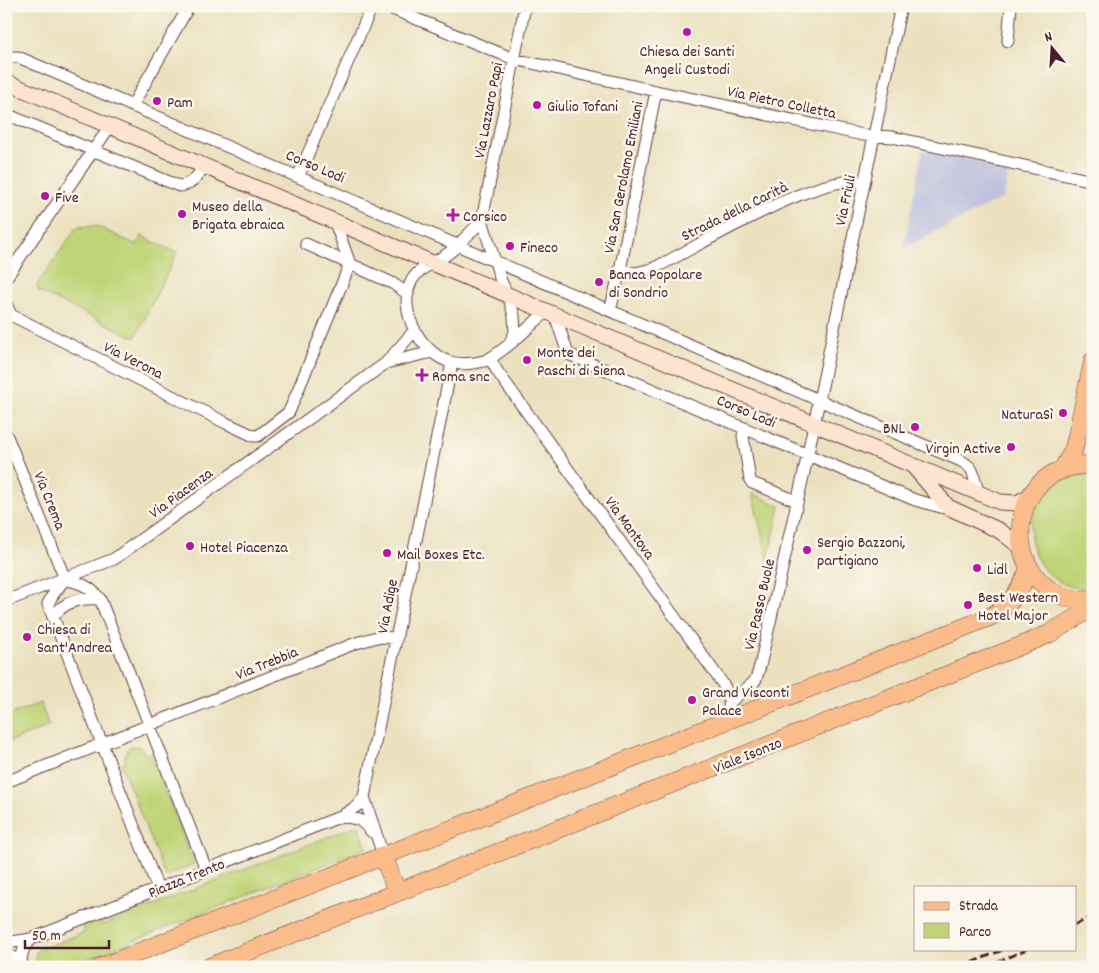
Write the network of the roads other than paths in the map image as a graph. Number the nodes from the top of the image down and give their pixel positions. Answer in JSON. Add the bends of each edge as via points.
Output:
{"nodes":[{"id":1,"x":189,"y":6,"type":"edge"},
{"id":2,"x":372,"y":6,"type":"edge"},
{"id":3,"x":385,"y":6,"type":"edge"},
{"id":4,"x":526,"y":6,"type":"edge"},
{"id":5,"x":901,"y":6,"type":"edge"},
{"id":6,"x":1012,"y":6,"type":"edge"},
{"id":7,"x":1008,"y":41,"type":"dead end"},
{"id":8,"x":6,"y":57,"type":"edge"},
{"id":9,"x":514,"y":59,"type":"junction"},
{"id":10,"x":6,"y":82,"type":"edge"},
{"id":11,"x":656,"y":91,"type":"junction"},
{"id":12,"x":132,"y":106,"type":"junction"},
{"id":13,"x":6,"y":114,"type":"edge"},
{"id":14,"x":110,"y":126,"type":"junction"},
{"id":15,"x":875,"y":135,"type":"junction"},
{"id":16,"x":94,"y":152,"type":"junction"},
{"id":17,"x":204,"y":166,"type":"junction"},
{"id":18,"x":298,"y":177,"type":"junction"},
{"id":19,"x":1093,"y":181,"type":"edge"},
{"id":20,"x":864,"y":182,"type":"junction"},
{"id":21,"x":482,"y":220,"type":"junction"},
{"id":22,"x":335,"y":222,"type":"junction"},
{"id":23,"x":306,"y":244,"type":"dead end"},
{"id":24,"x":458,"y":245,"type":"junction"},
{"id":25,"x":494,"y":260,"type":"junction"},
{"id":26,"x":433,"y":263,"type":"junction"},
{"id":27,"x":350,"y":264,"type":"junction"},
{"id":28,"x":620,"y":270,"type":"junction"},
{"id":29,"x":6,"y":278,"type":"edge"},
{"id":30,"x":408,"y":294,"type":"junction"},
{"id":31,"x":507,"y":295,"type":"junction"},
{"id":32,"x":6,"y":304,"type":"edge"},
{"id":33,"x":610,"y":311,"type":"junction"},
{"id":34,"x":551,"y":314,"type":"junction"},
{"id":35,"x":9,"y":316,"type":"edge"},
{"id":36,"x":415,"y":330,"type":"junction"},
{"id":37,"x":508,"y":344,"type":"junction"},
{"id":38,"x":432,"y":352,"type":"junction"},
{"id":39,"x":490,"y":358,"type":"junction"},
{"id":40,"x":1093,"y":361,"type":"edge"},
{"id":41,"x":452,"y":362,"type":"junction"},
{"id":42,"x":386,"y":363,"type":"junction"},
{"id":43,"x":294,"y":399,"type":"junction"},
{"id":44,"x":818,"y":400,"type":"junction"},
{"id":45,"x":308,"y":419,"type":"junction"},
{"id":46,"x":814,"y":424,"type":"junction"},
{"id":47,"x":745,"y":428,"type":"junction"},
{"id":48,"x":6,"y":434,"type":"edge"},
{"id":49,"x":808,"y":455,"type":"junction"},
{"id":50,"x":913,"y":466,"type":"junction"},
{"id":51,"x":1078,"y":467,"type":"edge"},
{"id":52,"x":980,"y":494,"type":"junction"},
{"id":53,"x":1030,"y":496,"type":"junction"},
{"id":54,"x":797,"y":501,"type":"junction"},
{"id":55,"x":952,"y":510,"type":"junction"},
{"id":56,"x":1021,"y":547,"type":"junction"},
{"id":57,"x":1029,"y":567,"type":"junction"},
{"id":58,"x":65,"y":579,"type":"junction"},
{"id":59,"x":100,"y":599,"type":"junction"},
{"id":60,"x":7,"y":600,"type":"edge"},
{"id":61,"x":1093,"y":600,"type":"edge"},
{"id":62,"x":1093,"y":607,"type":"edge"},
{"id":63,"x":53,"y":617,"type":"junction"},
{"id":64,"x":396,"y":638,"type":"junction"},
{"id":65,"x":730,"y":702,"type":"junction"},
{"id":66,"x":726,"y":720,"type":"junction"},
{"id":67,"x":149,"y":726,"type":"junction"},
{"id":68,"x":102,"y":744,"type":"junction"},
{"id":69,"x":6,"y":782,"type":"edge"},
{"id":70,"x":364,"y":797,"type":"junction"},
{"id":71,"x":342,"y":816,"type":"junction"},
{"id":72,"x":376,"y":837,"type":"junction"},
{"id":73,"x":383,"y":855,"type":"junction"},
{"id":74,"x":206,"y":869,"type":"junction"},
{"id":75,"x":158,"y":889,"type":"junction"},
{"id":76,"x":398,"y":892,"type":"junction"},
{"id":77,"x":30,"y":939,"type":"junction"},
{"id":78,"x":6,"y":942,"type":"edge"},
{"id":79,"x":6,"y":954,"type":"edge"},
{"id":80,"x":22,"y":967,"type":"edge"},
{"id":81,"x":101,"y":967,"type":"edge"},
{"id":82,"x":209,"y":967,"type":"edge"}],
"edges":[{"from":1,"to":12,"type":"street"},
{"from":2,"to":18,"type":"street"},
{"from":3,"to":9,"type":"street","name":"Via Pietro Colletta"},
{"from":4,"to":9,"type":"street","name":"Via Lazzaro Papi"},
{"from":5,"to":15,"type":"street","name":"Via Friuli"},
{"from":6,"to":7,"type":"street"},
{"from":8,"to":12,"type":"street","name":"Corso Lodi","via":[[18,57]]},
{"from":9,"to":11,"type":"street","name":"Via Pietro Colletta"},
{"from":9,"to":21,"type":"street","name":"Via Lazzaro Papi"},
{"from":10,"to":14,"type":"main road","name":"Corso Lodi"},
{"from":11,"to":15,"type":"street","name":"Via Pietro Colletta"},
{"from":11,"to":28,"type":"street","name":"Via San Gerolamo Emiliani"},
{"from":12,"to":18,"type":"street","name":"Corso Lodi"},
{"from":13,"to":16,"type":"street"},
{"from":14,"to":16,"type":"street"},
{"from":14,"to":17,"type":"main road","name":"Corso Lodi"},
{"from":15,"to":19,"type":"street","name":"Via Pietro Colletta"},
{"from":15,"to":20,"type":"street","name":"Via Friuli"},
{"from":16,"to":17,"type":"street","via":[[179,186],[190,183]]},
{"from":16,"to":29,"type":"street"},
{"from":17,"to":22,"type":"main road","name":"Corso Lodi"},
{"from":18,"to":24,"type":"street","name":"Corso Lodi"},
{"from":20,"to":28,"type":"street","name":"Strada della Carità","via":[[834,183],[788,200],[652,269],[635,273]]},
{"from":20,"to":44,"type":"street","name":"Via Friuli"},
{"from":21,"to":24,"type":"street"},
{"from":21,"to":25,"type":"street","name":"Via Lazzaro Papi"},
{"from":22,"to":26,"type":"main road","name":"Corso Lodi"},
{"from":22,"to":27,"type":"street"},
{"from":23,"to":27,"type":"street"},
{"from":24,"to":25,"type":"street","name":"Corso Lodi"},
{"from":24,"to":26,"type":"street"},
{"from":25,"to":31,"type":"street","name":"Via Lazzaro Papi"},
{"from":25,"to":33,"type":"street","name":"Corso Lodi"},
{"from":26,"to":30,"type":"street","via":[[414,277]]},
{"from":26,"to":31,"type":"main road","name":"Corso Lodi"},
{"from":27,"to":30,"type":"street"},
{"from":27,"to":43,"type":"street"},
{"from":28,"to":33,"type":"street"},
{"from":30,"to":36,"type":"street","via":[[409,314]]},
{"from":31,"to":34,"type":"main road","name":"Corso Lodi"},
{"from":31,"to":37,"type":"street","via":[[516,328]]},
{"from":32,"to":35,"type":"street"},
{"from":33,"to":44,"type":"street","name":"Corso Lodi"},
{"from":34,"to":37,"type":"street"},
{"from":34,"to":46,"type":"main road","name":"Corso Lodi"},
{"from":34,"to":47,"type":"street","name":"Corso Lodi","via":[[568,354]]},
{"from":35,"to":43,"type":"street","name":"Via Verona","via":[[254,436],[289,412]]},
{"from":36,"to":38,"type":"street"},
{"from":36,"to":42,"type":"street","name":"Via Piacenza"},
{"from":37,"to":39,"type":"street"},
{"from":38,"to":41,"type":"street"},
{"from":38,"to":42,"type":"street","name":"Via Piacenza"},
{"from":39,"to":41,"type":"street","via":[[471,363]]},
{"from":39,"to":65,"type":"street","name":"Via Mantova","via":[[718,677]]},
{"from":40,"to":51,"type":"main road","via":[[1073,450]]},
{"from":41,"to":64,"type":"street","name":"Via Adige"},
{"from":42,"to":45,"type":"street","name":"Via Piacenza"},
{"from":43,"to":45,"type":"street"},
{"from":44,"to":46,"type":"street","name":"Via Passo Buole"},
{"from":44,"to":52,"type":"street","name":"Corso Lodi","via":[[965,462],[973,470]]},
{"from":45,"to":58,"type":"street","name":"Via Piacenza","via":[[114,559]]},
{"from":46,"to":49,"type":"street","name":"Via Passo Buole"},
{"from":46,"to":50,"type":"main road","name":"Corso Lodi"},
{"from":47,"to":49,"type":"street","name":"Corso Lodi"},
{"from":47,"to":54,"type":"street","via":[[743,436],[750,480]]},
{"from":48,"to":58,"type":"street","name":"Via Crema"},
{"from":49,"to":54,"type":"street","name":"Via Passo Buole"},
{"from":49,"to":55,"type":"street","name":"Corso Lodi","via":[[915,500]]},
{"from":50,"to":52,"type":"main road","name":"Corso Lodi"},
{"from":50,"to":55,"type":"main road","name":"Corso Lodi"},
{"from":51,"to":53,"type":"main road","via":[[1044,480]]},
{"from":52,"to":53,"type":"main road","name":"Corso Lodi","via":[[1008,504]]},
{"from":53,"to":56,"type":"main road","via":[[1021,521]]},
{"from":54,"to":65,"type":"street","name":"Via Passo Buole","via":[[758,674]]},
{"from":55,"to":56,"type":"main road","name":"Corso Lodi","via":[[1000,531]]},
{"from":56,"to":57,"type":"main road"},
{"from":57,"to":61,"type":"main road","via":[[1042,583],[1058,594],[1072,599]]},
{"from":57,"to":66,"type":"main road","via":[[1016,594],[990,617]]},
{"from":58,"to":59,"type":"street","via":[[84,584]]},
{"from":58,"to":60,"type":"street","name":"Via Piacenza"},
{"from":58,"to":63,"type":"street","via":[[48,604]]},
{"from":59,"to":63,"type":"street","via":[[73,601]]},
{"from":59,"to":67,"type":"street"},
{"from":62,"to":76,"type":"main road","name":"Viale Isonzo","via":[[1049,634],[1020,646]]},
{"from":63,"to":68,"type":"street"},
{"from":64,"to":67,"type":"street","name":"Via Trebbia","via":[[377,637],[356,643]]},
{"from":64,"to":70,"type":"street","name":"Via Adige"},
{"from":65,"to":66,"type":"street"},
{"from":66,"to":73,"type":"main road"},
{"from":67,"to":68,"type":"street"},
{"from":67,"to":74,"type":"street"},
{"from":68,"to":69,"type":"street"},
{"from":68,"to":75,"type":"street"},
{"from":70,"to":71,"type":"street","name":"Piazza Trento"},
{"from":70,"to":72,"type":"street"},
{"from":71,"to":72,"type":"street","via":[[360,820]]},
{"from":71,"to":74,"type":"street","name":"Piazza Trento"},
{"from":72,"to":73,"type":"street"},
{"from":73,"to":76,"type":"main road"},
{"from":73,"to":81,"type":"main road"},
{"from":74,"to":75,"type":"street","name":"Piazza Trento"},
{"from":75,"to":77,"type":"street","name":"Piazza Trento"},
{"from":76,"to":82,"type":"main road"},
{"from":77,"to":78,"type":"street","name":"Piazza Trento"},
{"from":77,"to":80,"type":"street","via":[[21,954]]},
{"from":79,"to":80,"type":"street"}]}
